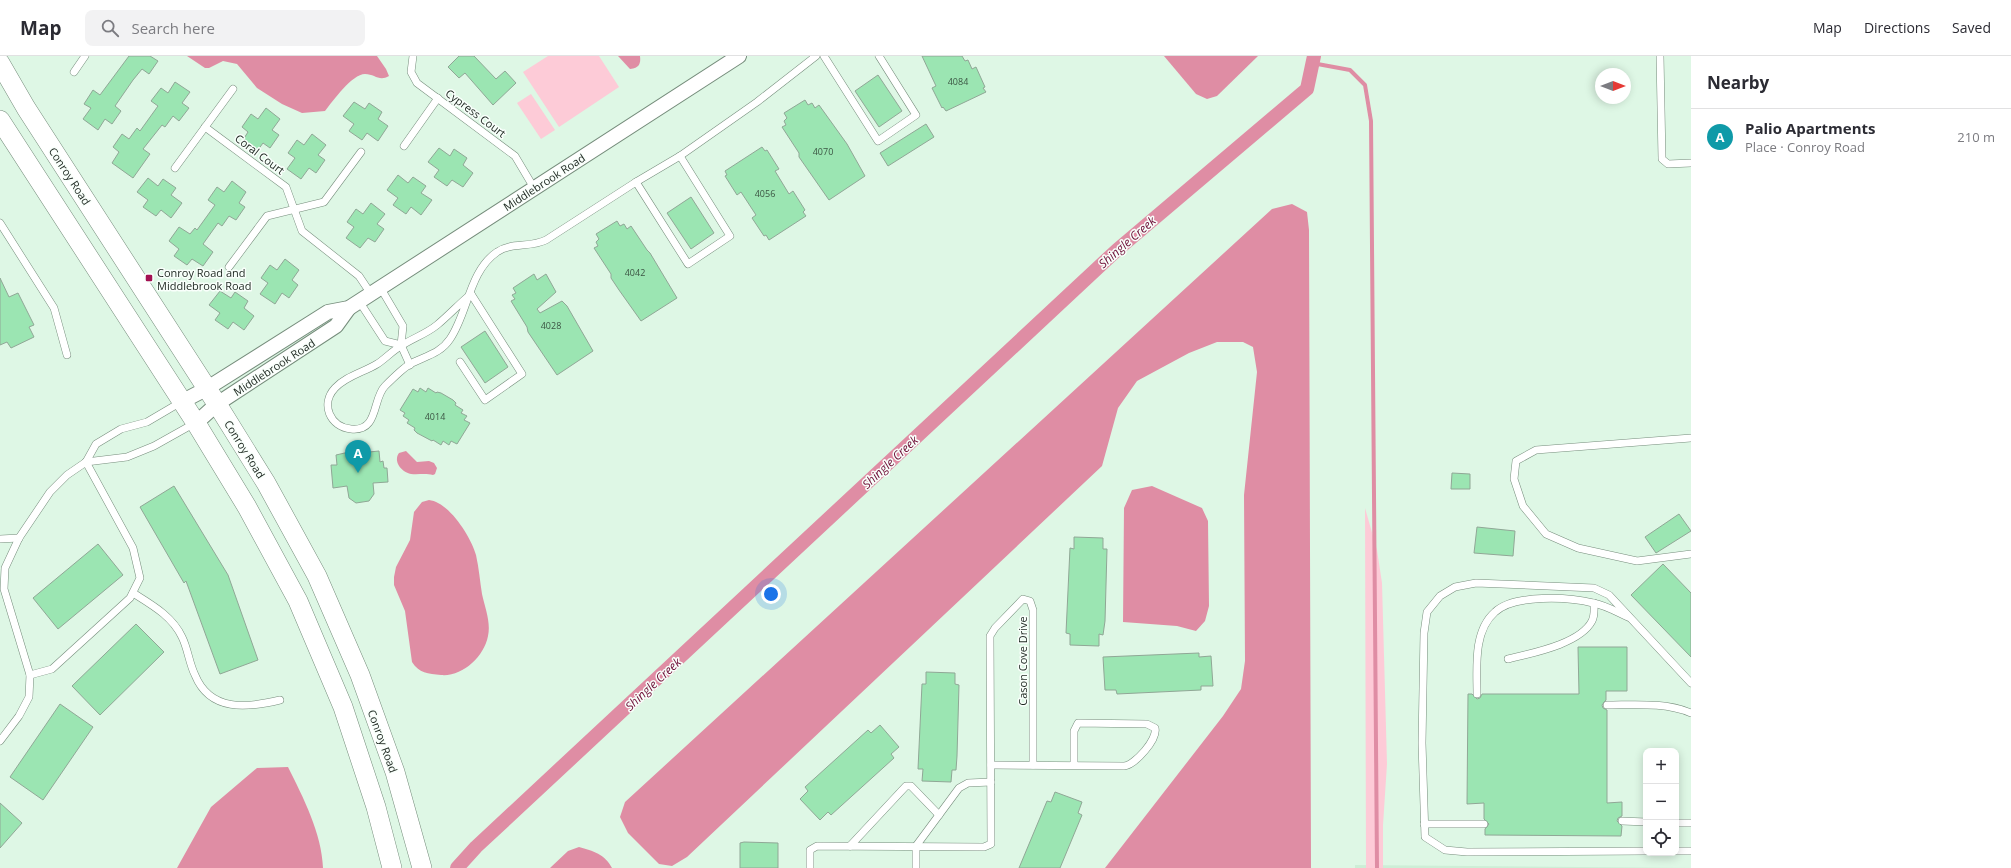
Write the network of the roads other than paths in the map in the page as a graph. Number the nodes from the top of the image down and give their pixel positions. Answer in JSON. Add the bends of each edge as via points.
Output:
{"nodes":[{"id":1,"x":85,"y":56,"type":"edge"},
{"id":2,"x":413,"y":56,"type":"edge"},
{"id":3,"x":739,"y":56,"type":"edge"},
{"id":4,"x":816,"y":56,"type":"edge"},
{"id":5,"x":824,"y":56,"type":"edge"},
{"id":6,"x":879,"y":56,"type":"edge"},
{"id":7,"x":1660,"y":56,"type":"edge"},
{"id":8,"x":0,"y":64,"type":"edge"},
{"id":9,"x":74,"y":72,"type":"dead end"},
{"id":10,"x":233,"y":89,"type":"dead end"},
{"id":11,"x":438,"y":98,"type":"junction"},
{"id":12,"x":0,"y":120,"type":"edge"},
{"id":13,"x":205,"y":127,"type":"junction"},
{"id":14,"x":404,"y":146,"type":"dead end"},
{"id":15,"x":360,"y":152,"type":"dead end"},
{"id":16,"x":680,"y":156,"type":"junction"},
{"id":17,"x":1691,"y":163,"type":"edge"},
{"id":18,"x":175,"y":168,"type":"dead end"},
{"id":19,"x":636,"y":182,"type":"junction"},
{"id":20,"x":534,"y":188,"type":"junction"},
{"id":21,"x":294,"y":209,"type":"junction"},
{"id":22,"x":0,"y":223,"type":"edge"},
{"id":23,"x":229,"y":267,"type":"dead end"},
{"id":24,"x":471,"y":294,"type":"junction"},
{"id":25,"x":364,"y":298,"type":"junction"},
{"id":26,"x":401,"y":345,"type":"junction"},
{"id":27,"x":67,"y":355,"type":"dead end"},
{"id":28,"x":460,"y":362,"type":"dead end"},
{"id":29,"x":410,"y":365,"type":"junction"},
{"id":30,"x":212,"y":396,"type":"junction"},
{"id":31,"x":183,"y":401,"type":"junction"},
{"id":32,"x":196,"y":423,"type":"junction"},
{"id":33,"x":1691,"y":438,"type":"edge"},
{"id":34,"x":86,"y":462,"type":"junction"},
{"id":35,"x":19,"y":538,"type":"junction"},
{"id":36,"x":0,"y":539,"type":"edge"},
{"id":37,"x":1691,"y":554,"type":"edge"},
{"id":38,"x":2,"y":587,"type":"edge"},
{"id":39,"x":133,"y":593,"type":"junction"},
{"id":40,"x":1594,"y":603,"type":"junction"},
{"id":41,"x":1630,"y":617,"type":"junction"},
{"id":42,"x":1508,"y":659,"type":"dead end"},
{"id":43,"x":30,"y":675,"type":"junction"},
{"id":44,"x":1691,"y":683,"type":"edge"},
{"id":45,"x":1477,"y":694,"type":"dead end"},
{"id":46,"x":280,"y":700,"type":"dead end"},
{"id":47,"x":1607,"y":705,"type":"dead end"},
{"id":48,"x":1691,"y":713,"type":"edge"},
{"id":49,"x":0,"y":741,"type":"edge"},
{"id":50,"x":991,"y":766,"type":"junction"},
{"id":51,"x":1033,"y":766,"type":"junction"},
{"id":52,"x":1074,"y":766,"type":"junction"},
{"id":53,"x":991,"y":782,"type":"junction"},
{"id":54,"x":939,"y":815,"type":"junction"},
{"id":55,"x":1622,"y":821,"type":"dead end"},
{"id":56,"x":1643,"y":822,"type":"edge"},
{"id":57,"x":1679,"y":822,"type":"edge"},
{"id":58,"x":1691,"y":823,"type":"edge"},
{"id":59,"x":1424,"y":824,"type":"junction"},
{"id":60,"x":1484,"y":824,"type":"dead end"},
{"id":61,"x":850,"y":846,"type":"junction"},
{"id":62,"x":916,"y":846,"type":"junction"},
{"id":63,"x":1643,"y":851,"type":"edge"},
{"id":64,"x":1679,"y":851,"type":"edge"},
{"id":65,"x":1691,"y":851,"type":"edge"},
{"id":66,"x":392,"y":868,"type":"edge"},
{"id":67,"x":422,"y":868,"type":"edge"},
{"id":68,"x":810,"y":868,"type":"edge"},
{"id":69,"x":916,"y":868,"type":"edge"}],
"edges":[{"from":1,"to":9,"type":"lane"},
{"from":2,"to":11,"type":"lane","name":"Cypress Court","via":[[411,72],[416,83]]},
{"from":3,"to":20,"type":"street","name":"Middlebrook Road"},
{"from":4,"to":16,"type":"lane","via":[[757,102]]},
{"from":5,"to":6,"type":"lane","via":[[878,141],[916,115]]},
{"from":7,"to":17,"type":"lane","via":[[1662,159],[1668,164]]},
{"from":8,"to":30,"type":"main road","name":"Conroy Road"},
{"from":10,"to":13,"type":"lane"},
{"from":11,"to":14,"type":"lane"},
{"from":11,"to":20,"type":"lane","name":"Cypress Court","via":[[515,156]]},
{"from":12,"to":31,"type":"main road"},
{"from":13,"to":18,"type":"lane"},
{"from":13,"to":21,"type":"lane","name":"Coral Court","via":[[286,187]]},
{"from":15,"to":21,"type":"lane","via":[[324,202]]},
{"from":16,"to":19,"type":"lane"},
{"from":16,"to":19,"type":"lane","via":[[730,236],[688,264]]},
{"from":19,"to":24,"type":"lane","via":[[546,240],[497,252],[481,270]]},
{"from":20,"to":25,"type":"street","name":"Middlebrook Road"},
{"from":21,"to":23,"type":"lane","via":[[267,216]]},
{"from":21,"to":25,"type":"lane","name":"Coral Court","via":[[302,231],[359,276]]},
{"from":22,"to":27,"type":"lane","via":[[54,308]]},
{"from":24,"to":26,"type":"lane","via":[[438,324]]},
{"from":24,"to":28,"type":"lane","via":[[522,374],[485,400]]},
{"from":24,"to":29,"type":"lane","via":[[460,323],[450,340],[440,350]]},
{"from":25,"to":26,"type":"lane","via":[[385,342]]},
{"from":25,"to":26,"type":"lane","via":[[403,326]]},
{"from":25,"to":30,"type":"street","name":"Middlebrook Road","via":[[336,326]]},
{"from":26,"to":29,"type":"lane"},
{"from":26,"to":29,"type":"lane","via":[[378,363],[336,386],[328,401],[328,411],[332,419],[341,427],[352,429],[359,429],[368,424],[377,408],[380,392]]},
{"from":30,"to":31,"type":"street","name":"Middlebrook Road"},
{"from":30,"to":32,"type":"street","name":"Middlebrook Road"},
{"from":30,"to":67,"type":"main road","name":"Conroy Road","via":[[266,483],[317,576],[360,675],[395,772]]},
{"from":31,"to":32,"type":"main road"},
{"from":31,"to":34,"type":"lane","via":[[146,422],[121,429],[96,444]]},
{"from":32,"to":34,"type":"lane","via":[[154,446],[127,457]]},
{"from":32,"to":66,"type":"main road","via":[[247,507],[298,601],[343,707],[376,807]]},
{"from":33,"to":37,"type":"lane","via":[[1536,450],[1516,461],[1514,479],[1523,506],[1546,534],[1578,548],[1637,561]]},
{"from":34,"to":35,"type":"lane","via":[[67,475],[50,492]]},
{"from":34,"to":39,"type":"lane","via":[[133,548],[140,578]]},
{"from":35,"to":36,"type":"lane"},
{"from":35,"to":38,"type":"lane","via":[[5,568]]},
{"from":38,"to":43,"type":"lane"},
{"from":39,"to":43,"type":"lane","via":[[52,669]]},
{"from":39,"to":46,"type":"lane","via":[[163,611],[182,637],[195,677],[208,695],[224,704],[247,706]]},
{"from":40,"to":41,"type":"lane"},
{"from":40,"to":42,"type":"lane","via":[[1591,623],[1569,641]]},
{"from":40,"to":45,"type":"lane","via":[[1532,599],[1510,603],[1495,612],[1485,625],[1480,642]]},
{"from":41,"to":44,"type":"lane"},
{"from":41,"to":59,"type":"lane","via":[[1609,595],[1594,588],[1476,583],[1455,587],[1440,596],[1427,612],[1424,633]]},
{"from":43,"to":49,"type":"lane","via":[[29,697],[19,716]]},
{"from":47,"to":48,"type":"lane","via":[[1646,705],[1677,708]]},
{"from":50,"to":51,"type":"lane"},
{"from":50,"to":51,"type":"lane","name":"Cason Cove Drive","via":[[990,636],[1025,599],[1030,601],[1033,610]]},
{"from":50,"to":53,"type":"lane","name":"Cason Cove Drive"},
{"from":51,"to":52,"type":"lane"},
{"from":52,"to":52,"type":"lane","via":[[1129,765],[1154,738],[1155,728],[1148,724],[1078,723],[1074,731]]},
{"from":53,"to":54,"type":"lane","via":[[968,782],[963,785]]},
{"from":53,"to":62,"type":"lane","name":"Cason Cove Drive","via":[[992,840],[989,846]]},
{"from":54,"to":61,"type":"lane","via":[[908,785]]},
{"from":54,"to":62,"type":"lane"},
{"from":55,"to":56,"type":"lane"},
{"from":57,"to":58,"type":"lane"},
{"from":59,"to":60,"type":"lane"},
{"from":59,"to":63,"type":"lane","via":[[1425,837],[1445,850]]},
{"from":61,"to":62,"type":"lane","name":"Cason Cove Drive"},
{"from":61,"to":68,"type":"lane","name":"Cason Cove Drive","via":[[814,846],[810,852]]},
{"from":62,"to":69,"type":"lane"},
{"from":64,"to":65,"type":"lane"}]}
